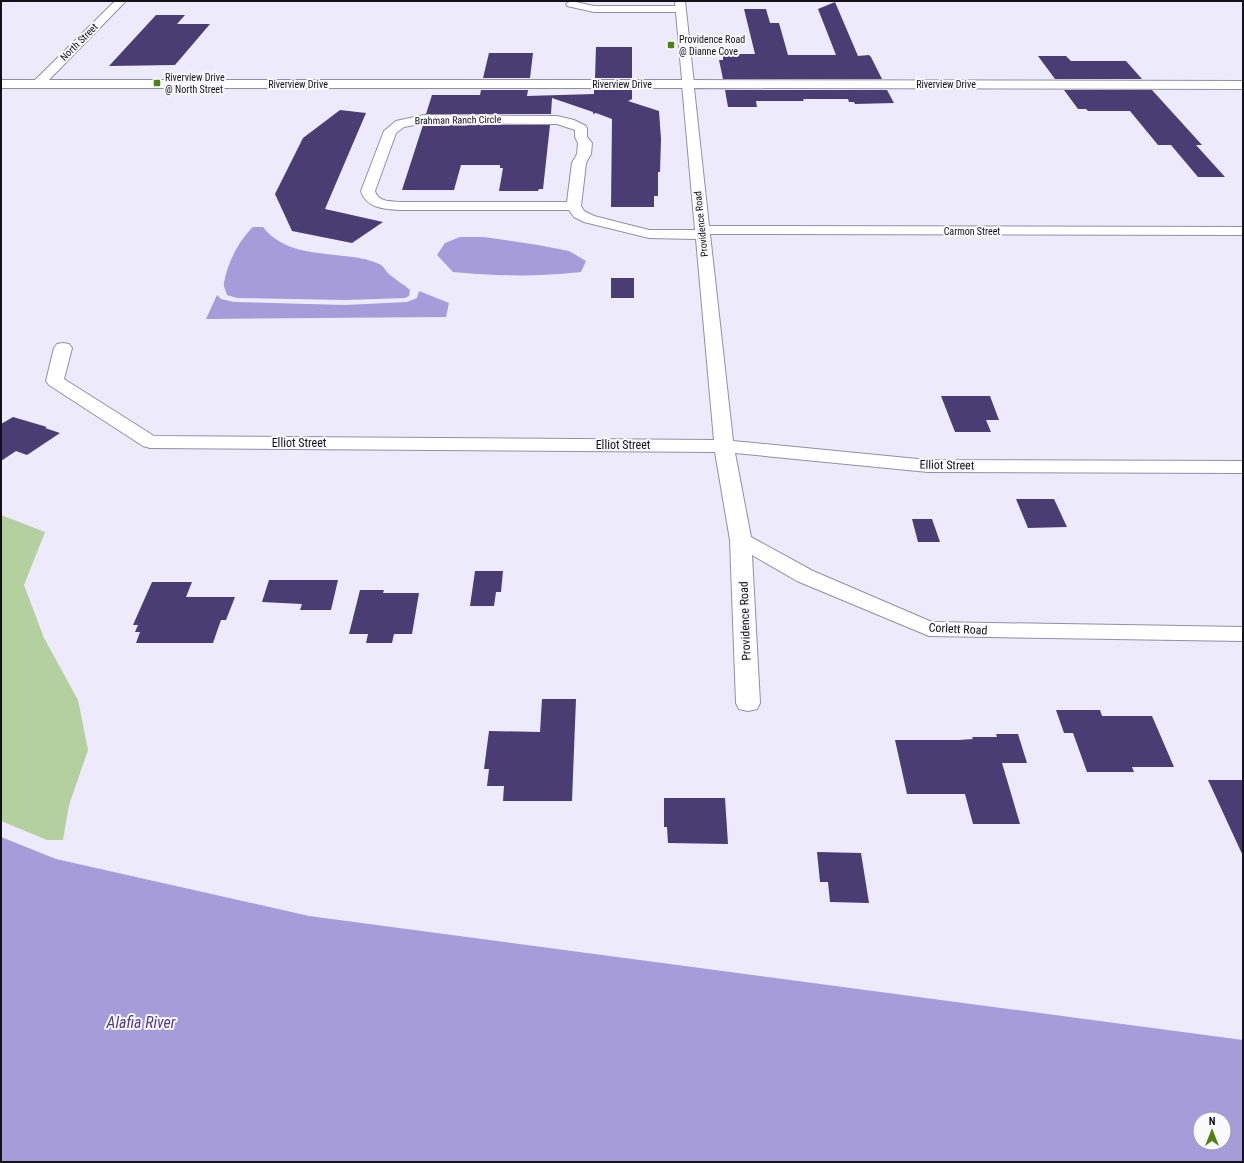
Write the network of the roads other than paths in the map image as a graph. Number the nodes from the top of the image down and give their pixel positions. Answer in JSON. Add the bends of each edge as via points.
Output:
{"nodes":[{"id":1,"x":121,"y":1,"type":"edge"},
{"id":2,"x":571,"y":4,"type":"dead end"},
{"id":3,"x":680,"y":5,"type":"edge"},
{"id":4,"x":1,"y":84,"type":"edge"},
{"id":5,"x":38,"y":84,"type":"junction"},
{"id":6,"x":688,"y":84,"type":"junction"},
{"id":7,"x":1243,"y":85,"type":"edge"},
{"id":8,"x":574,"y":206,"type":"junction"},
{"id":9,"x":702,"y":229,"type":"junction"},
{"id":10,"x":1243,"y":231,"type":"edge"},
{"id":11,"x":64,"y":348,"type":"dead end"},
{"id":12,"x":724,"y":446,"type":"junction"},
{"id":13,"x":1243,"y":467,"type":"edge"},
{"id":14,"x":741,"y":540,"type":"junction"},
{"id":15,"x":1243,"y":634,"type":"edge"},
{"id":16,"x":748,"y":703,"type":"dead end"}],
"edges":[{"from":1,"to":5,"type":"street","name":"North Street"},
{"from":2,"to":3,"type":"street","via":[[594,9]]},
{"from":3,"to":6,"type":"street","name":"Providence Road"},
{"from":4,"to":5,"type":"street","name":"Riverview Drive"},
{"from":5,"to":6,"type":"street","name":"Riverview Drive"},
{"from":6,"to":7,"type":"street","name":"Riverview Drive"},
{"from":6,"to":9,"type":"street","name":"Providence Road"},
{"from":8,"to":8,"type":"street","name":"Brahman Ranch Circle","via":[[579,163],[584,154],[585,143],[581,129],[567,122],[548,120],[424,120],[400,124],[390,132],[368,191],[373,201],[385,205]]},
{"from":8,"to":9,"type":"street","via":[[579,214],[589,219],[649,234]]},
{"from":9,"to":10,"type":"street","name":"Carmon Street"},
{"from":9,"to":12,"type":"street","name":"Providence Road"},
{"from":11,"to":12,"type":"street","name":"Elliot Street","via":[[55,381],[150,442]]},
{"from":12,"to":13,"type":"street","name":"Elliot Street","via":[[928,466]]},
{"from":12,"to":14,"type":"street"},
{"from":14,"to":15,"type":"street","name":"Corlett Road","via":[[806,576],[929,629]]},
{"from":14,"to":16,"type":"street","name":"Providence Road"}]}
